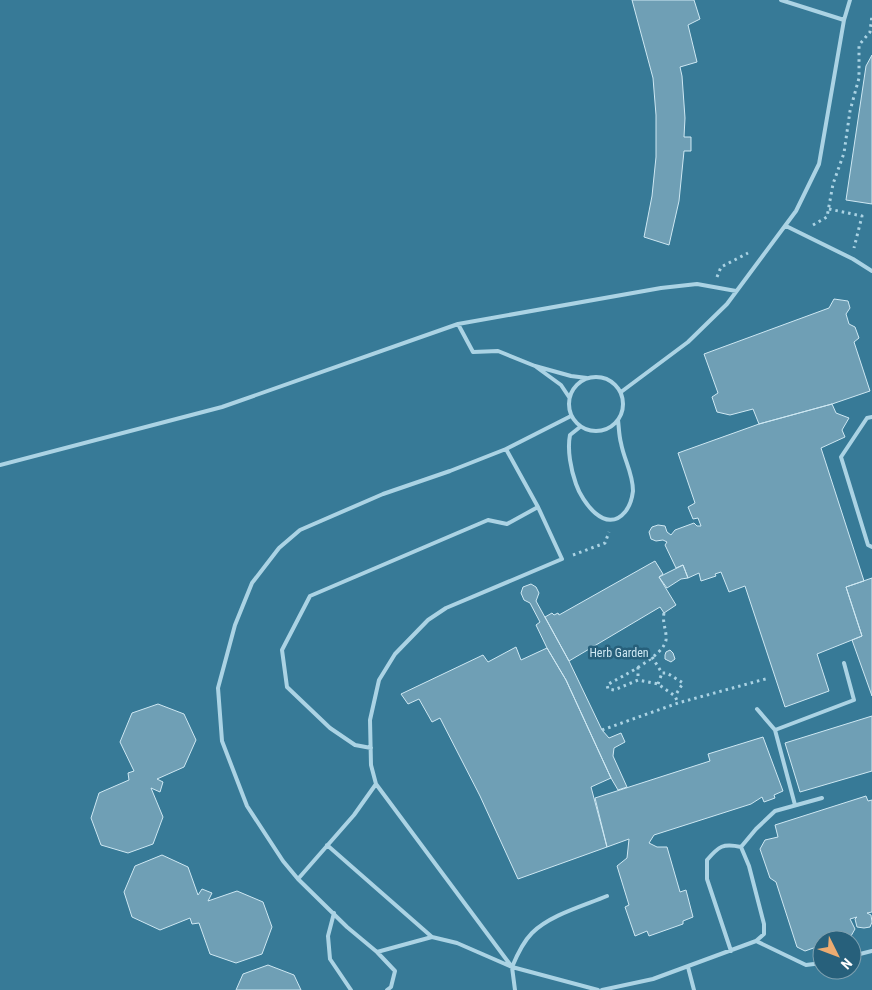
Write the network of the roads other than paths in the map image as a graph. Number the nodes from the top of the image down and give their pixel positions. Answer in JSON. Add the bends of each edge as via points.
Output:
{"nodes":[{"id":1,"x":781,"y":0,"type":"edge"},
{"id":2,"x":850,"y":0,"type":"edge"},
{"id":3,"x":844,"y":20,"type":"junction"},
{"id":4,"x":786,"y":226,"type":"junction"},
{"id":5,"x":872,"y":271,"type":"edge"},
{"id":6,"x":736,"y":291,"type":"junction"},
{"id":7,"x":458,"y":324,"type":"junction"},
{"id":8,"x":535,"y":366,"type":"junction"},
{"id":9,"x":588,"y":378,"type":"junction"},
{"id":10,"x":620,"y":392,"type":"junction"},
{"id":11,"x":570,"y":397,"type":"junction"},
{"id":12,"x":571,"y":416,"type":"junction"},
{"id":13,"x":872,"y":416,"type":"edge"},
{"id":14,"x":618,"y":420,"type":"junction"},
{"id":15,"x":580,"y":427,"type":"junction"},
{"id":16,"x":506,"y":449,"type":"junction"},
{"id":17,"x":0,"y":465,"type":"edge"},
{"id":18,"x":538,"y":507,"type":"junction"},
{"id":19,"x":872,"y":547,"type":"edge"},
{"id":20,"x":844,"y":663,"type":"dead end"},
{"id":21,"x":757,"y":709,"type":"dead end"},
{"id":22,"x":775,"y":730,"type":"junction"},
{"id":23,"x":370,"y":748,"type":"junction"},
{"id":24,"x":376,"y":784,"type":"junction"},
{"id":25,"x":822,"y":798,"type":"dead end"},
{"id":26,"x":795,"y":805,"type":"junction"},
{"id":27,"x":326,"y":845,"type":"junction"},
{"id":28,"x":741,"y":847,"type":"junction"},
{"id":29,"x":298,"y":879,"type":"junction"},
{"id":30,"x":607,"y":896,"type":"dead end"},
{"id":31,"x":334,"y":913,"type":"junction"},
{"id":32,"x":432,"y":937,"type":"junction"},
{"id":33,"x":756,"y":941,"type":"junction"},
{"id":34,"x":731,"y":951,"type":"junction"},
{"id":35,"x":377,"y":952,"type":"junction"},
{"id":36,"x":812,"y":964,"type":"edge"},
{"id":37,"x":512,"y":967,"type":"junction"},
{"id":38,"x":688,"y":967,"type":"junction"},
{"id":39,"x":351,"y":990,"type":"edge"},
{"id":40,"x":387,"y":990,"type":"edge"},
{"id":41,"x":515,"y":990,"type":"edge"},
{"id":42,"x":598,"y":990,"type":"edge"},
{"id":43,"x":602,"y":990,"type":"edge"},
{"id":44,"x":694,"y":990,"type":"edge"}],
"edges":[{"from":1,"to":3,"type":"lane"},
{"from":2,"to":3,"type":"lane"},
{"from":3,"to":4,"type":"lane","via":[[819,164]]},
{"from":4,"to":5,"type":"lane"},
{"from":4,"to":6,"type":"lane"},
{"from":6,"to":7,"type":"lane","via":[[697,284],[661,288]]},
{"from":6,"to":10,"type":"lane","via":[[688,342]]},
{"from":7,"to":8,"type":"lane","via":[[473,352],[498,351]]},
{"from":7,"to":17,"type":"lane","via":[[222,407]]},
{"from":8,"to":9,"type":"lane"},
{"from":8,"to":11,"type":"lane","via":[[561,385]]},
{"from":9,"to":10,"type":"lane","via":[[609,380]]},
{"from":9,"to":11,"type":"lane","via":[[576,385]]},
{"from":10,"to":14,"type":"lane","via":[[622,410]]},
{"from":11,"to":12,"type":"lane"},
{"from":12,"to":15,"type":"lane"},
{"from":12,"to":16,"type":"lane"},
{"from":13,"to":19,"type":"lane","via":[[866,418],[841,457],[868,545]]},
{"from":14,"to":15,"type":"lane","via":[[600,431]]},
{"from":14,"to":15,"type":"lane","via":[[633,490],[628,508],[614,520],[597,515],[575,482],[568,444],[570,435]]},
{"from":16,"to":18,"type":"lane"},
{"from":16,"to":29,"type":"lane","via":[[383,494],[300,530],[279,548],[252,582],[235,625],[218,688],[222,741],[248,806]]},
{"from":18,"to":23,"type":"lane","via":[[562,559],[446,608],[410,636],[379,680],[370,720]]},
{"from":18,"to":23,"type":"lane","via":[[507,524],[488,520],[310,596],[282,650],[287,686],[330,728],[355,744]]},
{"from":20,"to":22,"type":"lane","via":[[854,700]]},
{"from":21,"to":22,"type":"lane"},
{"from":22,"to":26,"type":"lane"},
{"from":23,"to":24,"type":"lane","via":[[370,765]]},
{"from":24,"to":27,"type":"lane","via":[[354,815]]},
{"from":24,"to":37,"type":"lane"},
{"from":25,"to":26,"type":"lane"},
{"from":26,"to":28,"type":"lane","via":[[775,811]]},
{"from":27,"to":29,"type":"lane"},
{"from":27,"to":32,"type":"lane"},
{"from":28,"to":33,"type":"lane","via":[[764,924],[764,934]]},
{"from":28,"to":34,"type":"lane","via":[[717,848],[707,860],[708,879]]},
{"from":29,"to":31,"type":"lane"},
{"from":30,"to":37,"type":"lane","via":[[543,923],[530,934]]},
{"from":31,"to":35,"type":"lane"},
{"from":31,"to":39,"type":"lane","via":[[328,936],[330,959]]},
{"from":32,"to":35,"type":"lane"},
{"from":32,"to":37,"type":"lane","via":[[457,943]]},
{"from":33,"to":34,"type":"lane"},
{"from":33,"to":36,"type":"lane","via":[[806,965]]},
{"from":34,"to":38,"type":"lane"},
{"from":35,"to":40,"type":"lane","via":[[395,971],[391,987]]},
{"from":37,"to":41,"type":"lane"},
{"from":37,"to":42,"type":"lane"},
{"from":38,"to":43,"type":"lane"},
{"from":38,"to":44,"type":"lane"}]}
